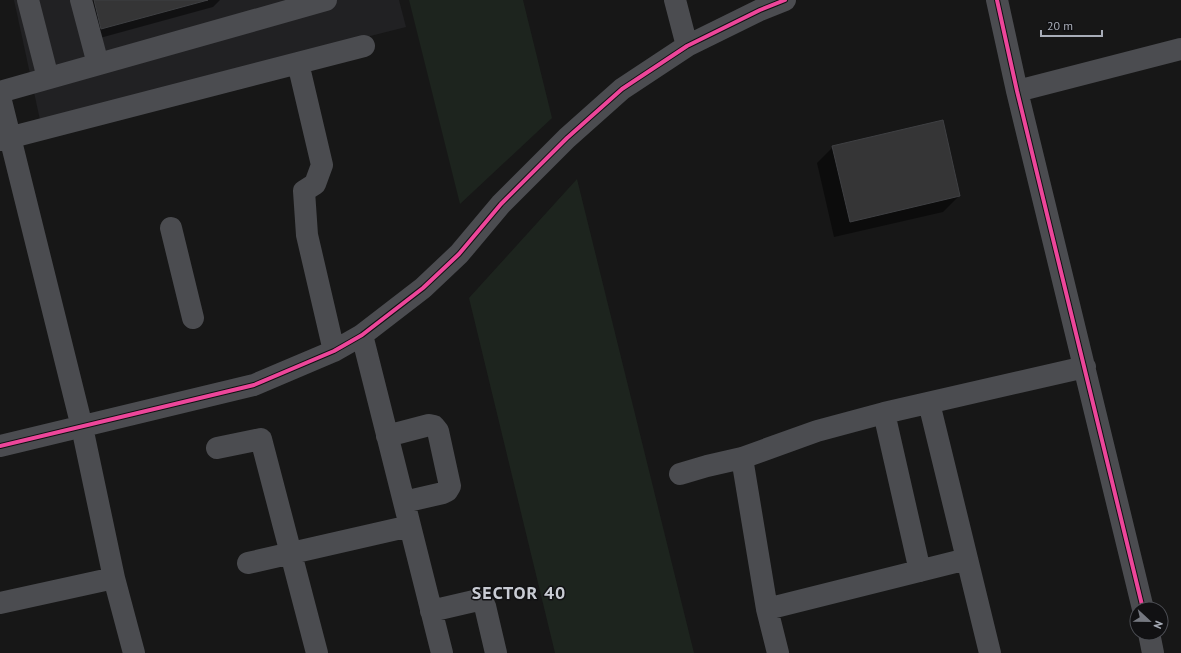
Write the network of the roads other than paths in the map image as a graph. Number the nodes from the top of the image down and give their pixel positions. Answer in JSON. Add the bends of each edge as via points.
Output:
{"nodes":[{"id":1,"x":28,"y":0,"type":"edge"},
{"id":2,"x":81,"y":0,"type":"edge"},
{"id":3,"x":326,"y":0,"type":"edge"},
{"id":4,"x":675,"y":0,"type":"edge"},
{"id":5,"x":785,"y":0,"type":"edge"},
{"id":6,"x":997,"y":0,"type":"edge"},
{"id":7,"x":364,"y":46,"type":"dead end"},
{"id":8,"x":687,"y":46,"type":"junction"},
{"id":9,"x":1181,"y":49,"type":"edge"},
{"id":10,"x":298,"y":63,"type":"junction"},
{"id":11,"x":98,"y":64,"type":"junction"},
{"id":12,"x":48,"y":78,"type":"junction"},
{"id":13,"x":1017,"y":91,"type":"junction"},
{"id":14,"x":0,"y":92,"type":"edge"},
{"id":15,"x":0,"y":97,"type":"edge"},
{"id":16,"x":5,"y":139,"type":"edge"},
{"id":17,"x":172,"y":228,"type":"dead end"},
{"id":18,"x":193,"y":318,"type":"dead end"},
{"id":19,"x":362,"y":335,"type":"junction"},
{"id":20,"x":334,"y":351,"type":"junction"},
{"id":21,"x":1085,"y":367,"type":"junction"},
{"id":22,"x":929,"y":403,"type":"junction"},
{"id":23,"x":884,"y":413,"type":"junction"},
{"id":24,"x":82,"y":427,"type":"junction"},
{"id":25,"x":387,"y":436,"type":"junction"},
{"id":26,"x":0,"y":446,"type":"edge"},
{"id":27,"x":217,"y":448,"type":"dead end"},
{"id":28,"x":742,"y":458,"type":"junction"},
{"id":29,"x":680,"y":474,"type":"dead end"},
{"id":30,"x":404,"y":502,"type":"junction"},
{"id":31,"x":410,"y":526,"type":"junction"},
{"id":32,"x":292,"y":554,"type":"junction"},
{"id":33,"x":967,"y":559,"type":"junction"},
{"id":34,"x":248,"y":564,"type":"dead end"},
{"id":35,"x":920,"y":571,"type":"junction"},
{"id":36,"x":114,"y":578,"type":"junction"},
{"id":37,"x":1141,"y":601,"type":"edge"},
{"id":38,"x":0,"y":603,"type":"edge"},
{"id":39,"x":767,"y":609,"type":"junction"},
{"id":40,"x":431,"y":611,"type":"junction"},
{"id":41,"x":1151,"y":641,"type":"edge"},
{"id":42,"x":134,"y":653,"type":"edge"},
{"id":43,"x":317,"y":653,"type":"edge"},
{"id":44,"x":442,"y":653,"type":"edge"},
{"id":45,"x":496,"y":653,"type":"edge"},
{"id":46,"x":778,"y":653,"type":"edge"},
{"id":47,"x":990,"y":653,"type":"edge"},
{"id":48,"x":1153,"y":653,"type":"edge"}],
"edges":[{"from":1,"to":12,"type":"street"},
{"from":2,"to":11,"type":"street"},
{"from":3,"to":11,"type":"street"},
{"from":4,"to":8,"type":"street"},
{"from":5,"to":8,"type":"street"},
{"from":6,"to":13,"type":"street"},
{"from":7,"to":10,"type":"street"},
{"from":8,"to":19,"type":"street","via":[[617,94],[501,204],[459,254],[423,288]]},
{"from":9,"to":13,"type":"street"},
{"from":10,"to":16,"type":"street"},
{"from":10,"to":20,"type":"street","via":[[322,165],[315,184],[304,191],[307,235]]},
{"from":11,"to":12,"type":"street"},
{"from":12,"to":14,"type":"street"},
{"from":13,"to":21,"type":"street"},
{"from":15,"to":16,"type":"street"},
{"from":16,"to":24,"type":"street"},
{"from":17,"to":18,"type":"street"},
{"from":19,"to":20,"type":"street"},
{"from":19,"to":25,"type":"street"},
{"from":20,"to":24,"type":"street","via":[[254,385]]},
{"from":21,"to":22,"type":"street"},
{"from":21,"to":37,"type":"street"},
{"from":22,"to":23,"type":"street"},
{"from":22,"to":33,"type":"street"},
{"from":23,"to":28,"type":"street","via":[[816,431]]},
{"from":23,"to":35,"type":"street"},
{"from":24,"to":26,"type":"street"},
{"from":24,"to":36,"type":"street"},
{"from":25,"to":30,"type":"street"},
{"from":25,"to":30,"type":"street","via":[[429,425],[438,431],[450,486],[448,491]]},
{"from":27,"to":32,"type":"street","via":[[261,439]]},
{"from":28,"to":29,"type":"street"},
{"from":28,"to":39,"type":"street"},
{"from":30,"to":31,"type":"street"},
{"from":31,"to":32,"type":"street"},
{"from":31,"to":40,"type":"street"},
{"from":32,"to":34,"type":"street"},
{"from":32,"to":43,"type":"street"},
{"from":33,"to":35,"type":"street"},
{"from":33,"to":47,"type":"street"},
{"from":35,"to":39,"type":"street"},
{"from":36,"to":38,"type":"street"},
{"from":36,"to":42,"type":"street"},
{"from":39,"to":46,"type":"street"},
{"from":40,"to":44,"type":"street"},
{"from":40,"to":45,"type":"street","via":[[474,600],[480,602],[485,606]]},
{"from":41,"to":48,"type":"street"}]}
